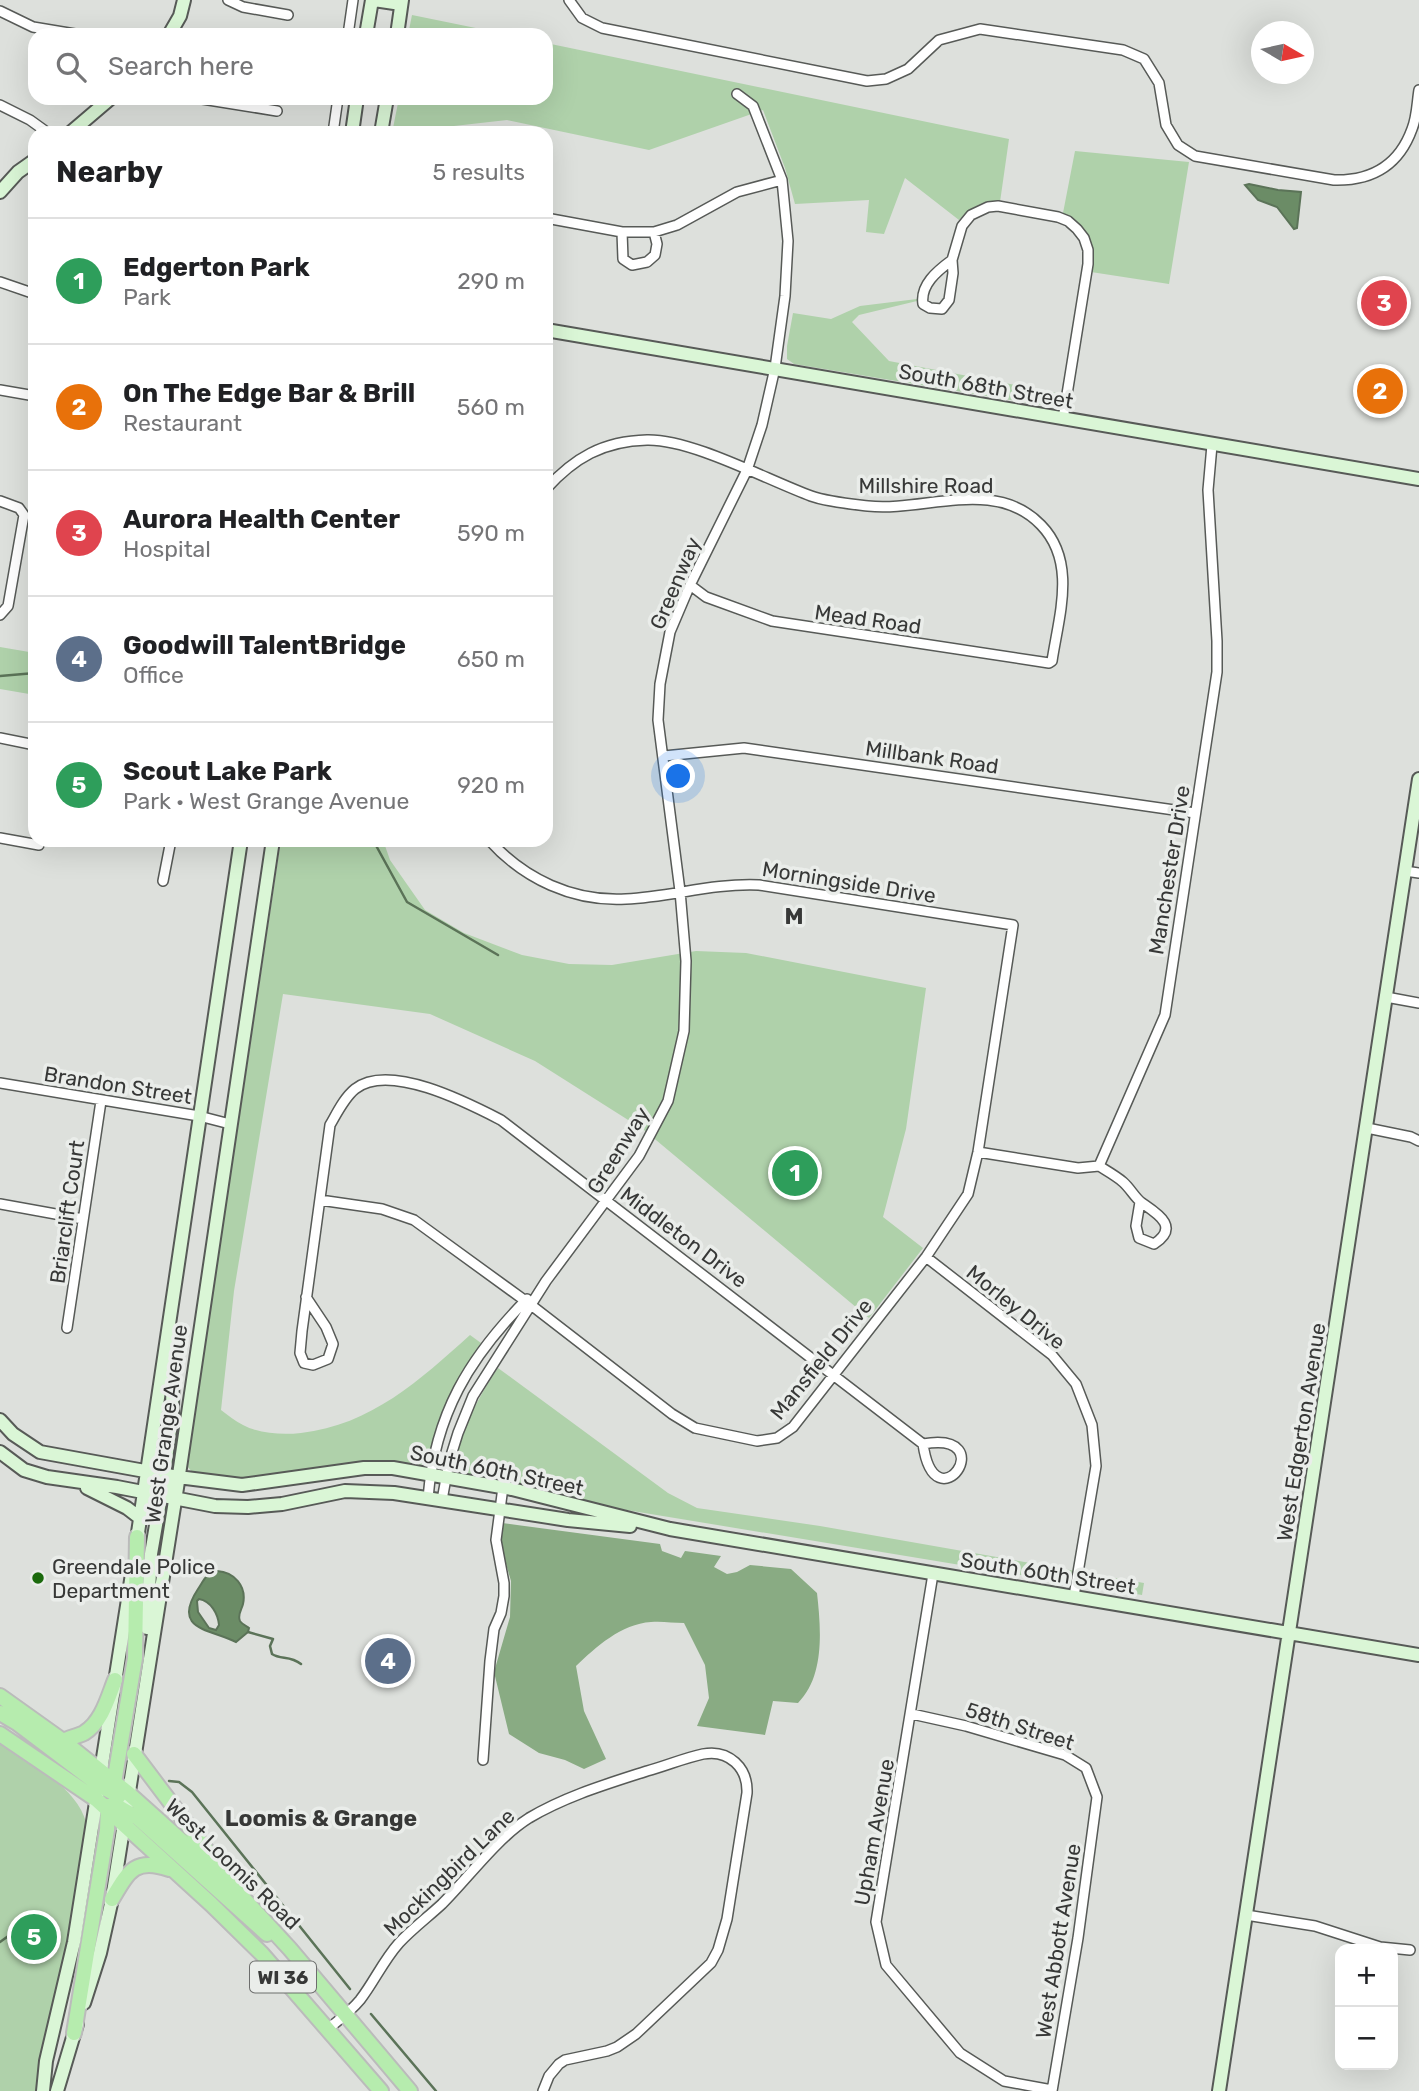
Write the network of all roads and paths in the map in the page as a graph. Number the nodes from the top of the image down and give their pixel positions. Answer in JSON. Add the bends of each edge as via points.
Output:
{"nodes":[{"id":1,"x":184,"y":0,"type":"edge"},
{"id":2,"x":228,"y":0,"type":"edge"},
{"id":3,"x":353,"y":0,"type":"edge"},
{"id":4,"x":373,"y":0,"type":"edge"},
{"id":5,"x":569,"y":0,"type":"edge"},
{"id":6,"x":402,"y":2,"type":"edge"},
{"id":7,"x":0,"y":11,"type":"edge"},
{"id":8,"x":288,"y":15,"type":"dead end"},
{"id":9,"x":39,"y":28,"type":"edge"},
{"id":10,"x":173,"y":28,"type":"edge"},
{"id":11,"x":349,"y":28,"type":"edge"},
{"id":12,"x":367,"y":28,"type":"edge"},
{"id":13,"x":398,"y":28,"type":"edge"},
{"id":14,"x":1419,"y":90,"type":"edge"},
{"id":15,"x":737,"y":94,"type":"dead end"},
{"id":16,"x":0,"y":105,"type":"edge"},
{"id":17,"x":103,"y":105,"type":"edge"},
{"id":18,"x":240,"y":105,"type":"edge"},
{"id":19,"x":337,"y":105,"type":"edge"},
{"id":20,"x":356,"y":105,"type":"edge"},
{"id":21,"x":386,"y":105,"type":"edge"},
{"id":22,"x":277,"y":111,"type":"dead end"},
{"id":23,"x":38,"y":126,"type":"edge"},
{"id":24,"x":78,"y":126,"type":"edge"},
{"id":25,"x":334,"y":126,"type":"edge"},
{"id":26,"x":353,"y":126,"type":"edge"},
{"id":27,"x":382,"y":126,"type":"edge"},
{"id":28,"x":28,"y":165,"type":"edge"},
{"id":29,"x":782,"y":180,"type":"junction"},
{"id":30,"x":0,"y":192,"type":"edge"},
{"id":31,"x":553,"y":219,"type":"edge"},
{"id":32,"x":622,"y":232,"type":"junction"},
{"id":33,"x":654,"y":232,"type":"junction"},
{"id":34,"x":951,"y":260,"type":"junction"},
{"id":35,"x":0,"y":282,"type":"edge"},
{"id":36,"x":28,"y":292,"type":"edge"},
{"id":37,"x":553,"y":331,"type":"edge"},
{"id":38,"x":775,"y":368,"type":"junction"},
{"id":39,"x":0,"y":390,"type":"edge"},
{"id":40,"x":28,"y":395,"type":"edge"},
{"id":41,"x":1063,"y":419,"type":"junction"},
{"id":42,"x":1212,"y":445,"type":"junction"},
{"id":43,"x":747,"y":470,"type":"junction"},
{"id":44,"x":1419,"y":479,"type":"edge"},
{"id":45,"x":553,"y":482,"type":"edge"},
{"id":46,"x":0,"y":501,"type":"edge"},
{"id":47,"x":690,"y":586,"type":"junction"},
{"id":48,"x":0,"y":615,"type":"edge"},
{"id":49,"x":1049,"y":663,"type":"joint"},
{"id":50,"x":0,"y":738,"type":"edge"},
{"id":51,"x":28,"y":744,"type":"edge"},
{"id":52,"x":664,"y":756,"type":"junction"},
{"id":53,"x":1419,"y":779,"type":"edge"},
{"id":54,"x":1195,"y":813,"type":"junction"},
{"id":55,"x":0,"y":838,"type":"edge"},
{"id":56,"x":28,"y":843,"type":"edge"},
{"id":57,"x":170,"y":847,"type":"edge"},
{"id":58,"x":240,"y":847,"type":"edge"},
{"id":59,"x":272,"y":847,"type":"edge"},
{"id":60,"x":496,"y":847,"type":"edge"},
{"id":61,"x":1405,"y":871,"type":"junction"},
{"id":62,"x":1419,"y":873,"type":"edge"},
{"id":63,"x":163,"y":881,"type":"dead end"},
{"id":64,"x":680,"y":891,"type":"junction"},
{"id":65,"x":1013,"y":925,"type":"joint"},
{"id":66,"x":1386,"y":997,"type":"junction"},
{"id":67,"x":1419,"y":1003,"type":"edge"},
{"id":68,"x":0,"y":1083,"type":"edge"},
{"id":69,"x":101,"y":1101,"type":"junction"},
{"id":70,"x":199,"y":1116,"type":"junction"},
{"id":71,"x":230,"y":1124,"type":"junction"},
{"id":72,"x":1367,"y":1128,"type":"junction"},
{"id":73,"x":1419,"y":1141,"type":"edge"},
{"id":74,"x":978,"y":1152,"type":"junction"},
{"id":75,"x":1100,"y":1166,"type":"junction"},
{"id":76,"x":320,"y":1199,"type":"junction"},
{"id":77,"x":607,"y":1200,"type":"junction"},
{"id":78,"x":1140,"y":1202,"type":"junction"},
{"id":79,"x":0,"y":1204,"type":"edge"},
{"id":80,"x":83,"y":1219,"type":"junction"},
{"id":81,"x":926,"y":1257,"type":"junction"},
{"id":82,"x":173,"y":1294,"type":"junction"},
{"id":83,"x":306,"y":1297,"type":"junction"},
{"id":84,"x":528,"y":1303,"type":"junction"},
{"id":85,"x":67,"y":1328,"type":"dead end"},
{"id":86,"x":834,"y":1374,"type":"junction"},
{"id":87,"x":0,"y":1420,"type":"edge"},
{"id":88,"x":923,"y":1444,"type":"junction"},
{"id":89,"x":0,"y":1452,"type":"edge"},
{"id":90,"x":147,"y":1472,"type":"junction"},
{"id":91,"x":164,"y":1474,"type":"junction"},
{"id":92,"x":430,"y":1474,"type":"junction"},
{"id":93,"x":178,"y":1477,"type":"junction"},
{"id":94,"x":446,"y":1477,"type":"junction"},
{"id":95,"x":70,"y":1482,"type":"junction"},
{"id":96,"x":503,"y":1487,"type":"junction"},
{"id":97,"x":144,"y":1492,"type":"junction"},
{"id":98,"x":161,"y":1496,"type":"junction"},
{"id":99,"x":428,"y":1498,"type":"junction"},
{"id":100,"x":175,"y":1499,"type":"junction"},
{"id":101,"x":442,"y":1500,"type":"junction"},
{"id":102,"x":499,"y":1509,"type":"junction"},
{"id":103,"x":140,"y":1518,"type":"junction"},
{"id":104,"x":670,"y":1529,"type":"junction"},
{"id":105,"x":137,"y":1537,"type":"junction"},
{"id":106,"x":933,"y":1574,"type":"junction"},
{"id":107,"x":1073,"y":1596,"type":"junction"},
{"id":108,"x":1290,"y":1633,"type":"junction"},
{"id":109,"x":1419,"y":1655,"type":"edge"},
{"id":110,"x":147,"y":1673,"type":"junction"},
{"id":111,"x":115,"y":1680,"type":"junction"},
{"id":112,"x":0,"y":1696,"type":"edge"},
{"id":113,"x":0,"y":1713,"type":"edge"},
{"id":114,"x":912,"y":1714,"type":"junction"},
{"id":115,"x":0,"y":1734,"type":"edge"},
{"id":116,"x":63,"y":1741,"type":"junction"},
{"id":117,"x":134,"y":1754,"type":"junction"},
{"id":118,"x":483,"y":1760,"type":"dead end"},
{"id":119,"x":1097,"y":1797,"type":"joint"},
{"id":120,"x":112,"y":1798,"type":"junction"},
{"id":121,"x":177,"y":1872,"type":"junction"},
{"id":122,"x":234,"y":1888,"type":"junction"},
{"id":123,"x":112,"y":1899,"type":"junction"},
{"id":124,"x":1246,"y":1915,"type":"junction"},
{"id":125,"x":1410,"y":1950,"type":"dead end"},
{"id":126,"x":301,"y":1961,"type":"junction"},
{"id":127,"x":345,"y":2014,"type":"junction"},
{"id":128,"x":328,"y":2029,"type":"junction"},
{"id":129,"x":74,"y":2033,"type":"junction"},
{"id":130,"x":1052,"y":2090,"type":"edge"},
{"id":131,"x":43,"y":2091,"type":"edge"},
{"id":132,"x":57,"y":2091,"type":"edge"},
{"id":133,"x":381,"y":2091,"type":"edge"},
{"id":134,"x":410,"y":2091,"type":"edge"},
{"id":135,"x":543,"y":2091,"type":"edge"},
{"id":136,"x":1219,"y":2091,"type":"edge"}],
"edges":[{"from":1,"to":10,"type":"street"},
{"from":2,"to":8,"type":"street"},
{"from":3,"to":11,"type":"street"},
{"from":4,"to":6,"type":"street"},
{"from":4,"to":12,"type":"street"},
{"from":5,"to":14,"type":"street","via":[[582,18],[602,28],[867,81],[908,69],[939,40],[980,29],[1123,50],[1144,59],[1159,83],[1166,125],[1178,145],[1195,156],[1334,180],[1353,180],[1392,163],[1413,127]]},
{"from":6,"to":13,"type":"street"},
{"from":7,"to":9,"type":"street"},
{"from":15,"to":29,"type":"street","name":"Greenway","via":[[753,106]]},
{"from":16,"to":23,"type":"street"},
{"from":17,"to":24,"type":"street"},
{"from":18,"to":22,"type":"street"},
{"from":19,"to":25,"type":"street"},
{"from":20,"to":26,"type":"street"},
{"from":21,"to":27,"type":"street"},
{"from":28,"to":30,"type":"street"},
{"from":29,"to":33,"type":"street","via":[[737,192],[677,225]]},
{"from":29,"to":38,"type":"street","name":"Greenway","via":[[788,241]]},
{"from":31,"to":32,"type":"street"},
{"from":32,"to":33,"type":"street"},
{"from":32,"to":33,"type":"street","via":[[623,259],[632,265],[655,255]]},
{"from":34,"to":34,"type":"street","via":[[922,294],[923,304],[930,308],[942,309],[949,300]]},
{"from":34,"to":41,"type":"street","via":[[962,226],[971,215],[988,207],[1058,217],[1084,238],[1088,264]]},
{"from":35,"to":36,"type":"street"},
{"from":37,"to":38,"type":"street","name":"South 68th Street"},
{"from":38,"to":41,"type":"street","name":"South 68th Street"},
{"from":38,"to":43,"type":"street","name":"Greenway"},
{"from":39,"to":40,"type":"street"},
{"from":41,"to":42,"type":"street","name":"South 68th Street"},
{"from":42,"to":44,"type":"street","name":"South 68th Street"},
{"from":42,"to":54,"type":"street","name":"Manchester Drive","via":[[1208,490],[1217,672]]},
{"from":43,"to":45,"type":"street","name":"Millshire Road","via":[[688,447],[650,440],[617,442],[587,454]]},
{"from":43,"to":47,"type":"street","name":"Greenway"},
{"from":43,"to":49,"type":"street","name":"Millshire Road","via":[[815,498],[869,506],[976,498],[1022,510],[1041,524],[1062,560],[1064,585]]},
{"from":46,"to":48,"type":"street","via":[[24,514],[8,606]]},
{"from":47,"to":49,"type":"street","name":"Mead Road","via":[[706,597],[772,621]]},
{"from":47,"to":52,"type":"street","name":"Greenway","via":[[670,632],[660,684],[658,720]]},
{"from":50,"to":51,"type":"street"},
{"from":52,"to":54,"type":"street","name":"Millbank Road","via":[[744,748]]},
{"from":52,"to":64,"type":"street","name":"Greenway"},
{"from":53,"to":61,"type":"street","name":"West Edgerton Avenue"},
{"from":54,"to":75,"type":"street","name":"Manchester Drive","via":[[1165,1015]]},
{"from":55,"to":56,"type":"street"},
{"from":57,"to":63,"type":"street"},
{"from":58,"to":70,"type":"street","name":"West Grange Avenue"},
{"from":59,"to":71,"type":"street","name":"West Grange Avenue"},
{"from":60,"to":64,"type":"street","name":"Morningside Drive","via":[[520,869],[571,894],[628,899]]},
{"from":61,"to":62,"type":"street"},
{"from":61,"to":66,"type":"street","name":"West Edgerton Avenue"},
{"from":64,"to":65,"type":"street","name":"Morningside Drive","via":[[759,885]]},
{"from":64,"to":77,"type":"street","name":"Greenway","via":[[686,961],[684,1031],[668,1101],[639,1156]]},
{"from":65,"to":74,"type":"street","name":"Mansfield Drive"},
{"from":66,"to":67,"type":"street"},
{"from":66,"to":72,"type":"street","name":"West Edgerton Avenue"},
{"from":68,"to":69,"type":"street","name":"Brandon Street"},
{"from":69,"to":70,"type":"street","name":"Brandon Street"},
{"from":69,"to":80,"type":"street","name":"Briarclift Court"},
{"from":70,"to":71,"type":"street","name":"Brandon Street"},
{"from":70,"to":82,"type":"street","name":"West Grange Avenue"},
{"from":71,"to":93,"type":"street","name":"West Grange Avenue"},
{"from":72,"to":73,"type":"street"},
{"from":72,"to":108,"type":"street","name":"West Edgerton Avenue"},
{"from":74,"to":75,"type":"street","via":[[1078,1168]]},
{"from":74,"to":81,"type":"street","name":"Mansfield Drive","via":[[968,1194]]},
{"from":75,"to":78,"type":"street"},
{"from":76,"to":77,"type":"street","name":"Middleton Drive","via":[[331,1125],[342,1103],[356,1087],[380,1080],[458,1098],[501,1120]]},
{"from":76,"to":83,"type":"street"},
{"from":76,"to":84,"type":"street","name":"Mansfield Drive","via":[[382,1209],[414,1220]]},
{"from":77,"to":84,"type":"street","name":"Greenway"},
{"from":77,"to":86,"type":"street","name":"Middleton Drive"},
{"from":78,"to":78,"type":"street","via":[[1139,1237],[1154,1244],[1166,1229],[1164,1220]]},
{"from":79,"to":80,"type":"street"},
{"from":80,"to":85,"type":"street","name":"Briarclift Court"},
{"from":81,"to":86,"type":"street","name":"Mansfield Drive"},
{"from":81,"to":107,"type":"street","name":"Morley Drive","via":[[1052,1355],[1076,1384],[1092,1425],[1096,1466]]},
{"from":82,"to":90,"type":"street","name":"West Grange Avenue"},
{"from":82,"to":91,"type":"street","via":[[172,1415]]},
{"from":83,"to":83,"type":"street","via":[[300,1353],[304,1363],[313,1365],[328,1359],[333,1344]]},
{"from":84,"to":86,"type":"street","name":"Mansfield Drive","via":[[695,1428],[757,1441],[777,1438],[793,1427]]},
{"from":84,"to":92,"type":"street","name":"Greenway","via":[[478,1355],[458,1385]]},
{"from":84,"to":94,"type":"street","name":"Greenway","via":[[465,1413]]},
{"from":86,"to":88,"type":"street","name":"Middleton Drive"},
{"from":87,"to":90,"type":"street","name":"South 60th Street","via":[[40,1452]]},
{"from":88,"to":88,"type":"street","via":[[936,1475],[952,1477],[960,1471],[961,1454],[953,1446]]},
{"from":89,"to":95,"type":"street","via":[[24,1470]]},
{"from":90,"to":91,"type":"street","name":"South 60th Street"},
{"from":90,"to":97,"type":"street","name":"West Grange Avenue"},
{"from":90,"to":98,"type":"street"},
{"from":91,"to":93,"type":"street","name":"South 60th Street"},
{"from":91,"to":100,"type":"street"},
{"from":92,"to":93,"type":"street","name":"South 60th Street","via":[[364,1468],[242,1485]]},
{"from":92,"to":94,"type":"street","name":"South 60th Street"},
{"from":92,"to":99,"type":"street","name":"Greenway"},
{"from":93,"to":100,"type":"street","name":"West Grange Avenue"},
{"from":94,"to":96,"type":"street","name":"South 60th Street"},
{"from":94,"to":101,"type":"street","name":"Greenway"},
{"from":95,"to":97,"type":"street","name":"South 60th Street"},
{"from":95,"to":103,"type":"street"},
{"from":96,"to":102,"type":"street"},
{"from":96,"to":104,"type":"street","name":"South 60th Street"},
{"from":97,"to":98,"type":"street","name":"South 60th Street"},
{"from":97,"to":103,"type":"street","name":"West Grange Avenue"},
{"from":98,"to":100,"type":"street","name":"South 60th Street"},
{"from":98,"to":110,"type":"street","via":[[150,1572]]},
{"from":99,"to":100,"type":"street","name":"South 60th Street","via":[[345,1491],[248,1507]]},
{"from":99,"to":101,"type":"street","name":"South 60th Street"},
{"from":100,"to":110,"type":"street","name":"West Grange Avenue"},
{"from":101,"to":102,"type":"street","name":"South 60th Street"},
{"from":102,"to":104,"type":"street","name":"South 60th Street"},
{"from":102,"to":118,"type":"street","via":[[496,1540],[504,1596],[494,1629]]},
{"from":103,"to":105,"type":"street","name":"West Grange Avenue"},
{"from":104,"to":106,"type":"street","name":"South 60th Street"},
{"from":105,"to":111,"type":"street","name":"West Grange Avenue"},
{"from":105,"to":120,"type":"main road","via":[[135,1658]]},
{"from":106,"to":107,"type":"street","name":"South 60th Street"},
{"from":106,"to":114,"type":"street","name":"Upham Avenue"},
{"from":107,"to":108,"type":"street","name":"South 60th Street"},
{"from":108,"to":109,"type":"street","name":"South 60th Street"},
{"from":108,"to":124,"type":"street","name":"West Edgerton Avenue"},
{"from":110,"to":117,"type":"street","name":"West Grange Avenue"},
{"from":111,"to":116,"type":"main road","via":[[95,1721]]},
{"from":111,"to":120,"type":"street","name":"West Grange Avenue"},
{"from":112,"to":116,"type":"main road","name":"West Loomis Road","number":"WI 36"},
{"from":113,"to":120,"type":"main road"},
{"from":114,"to":119,"type":"street","name":"58th Street","via":[[1065,1755],[1086,1768]]},
{"from":114,"to":130,"type":"street","name":"Upham Avenue","via":[[876,1922],[886,1965],[960,2053],[1004,2081]]},
{"from":115,"to":120,"type":"main road","name":"West Loomis Road","number":"WI 36"},
{"from":116,"to":120,"type":"main road","name":"West Loomis Road","number":"WI 36"},
{"from":117,"to":120,"type":"street","name":"West Grange Avenue"},
{"from":117,"to":122,"type":"main road"},
{"from":119,"to":130,"type":"street","name":"West Abbott Avenue"},
{"from":120,"to":121,"type":"main road","name":"West Loomis Road","number":"WI 36"},
{"from":120,"to":122,"type":"main road","name":"West Loomis Road","number":"WI 36"},
{"from":120,"to":123,"type":"street","name":"West Grange Avenue"},
{"from":120,"to":126,"type":"main road"},
{"from":120,"to":129,"type":"main road"},
{"from":120,"to":131,"type":"street","name":"West Grange Avenue","via":[[74,1941]]},
{"from":121,"to":123,"type":"main road","via":[[155,1865],[135,1867]]},
{"from":121,"to":128,"type":"main road","name":"West Loomis Road","number":"WI 36","via":[[262,1954]]},
{"from":122,"to":126,"type":"main road","name":"West Loomis Road","number":"WI 36"},
{"from":123,"to":129,"type":"street","name":"West Grange Avenue"},
{"from":124,"to":125,"type":"street","via":[[1315,1926],[1380,1947]]},
{"from":124,"to":136,"type":"street","name":"West Edgerton Avenue"},
{"from":126,"to":127,"type":"main road","name":"West Loomis Road","number":"WI 36"},
{"from":127,"to":128,"type":"street","name":"Mockingbird Lane"},
{"from":127,"to":134,"type":"main road","name":"West Loomis Road","number":"WI 36"},
{"from":127,"to":135,"type":"street","name":"Mockingbird Lane","via":[[402,1940],[527,1820],[568,1798],[698,1755],[716,1753],[735,1761],[744,1773],[747,1793],[727,1919],[715,1956],[635,2034],[607,2052],[565,2060],[554,2069]]},
{"from":128,"to":133,"type":"main road","name":"West Loomis Road","number":"WI 36"},
{"from":129,"to":132,"type":"street","name":"West Grange Avenue"}]}
